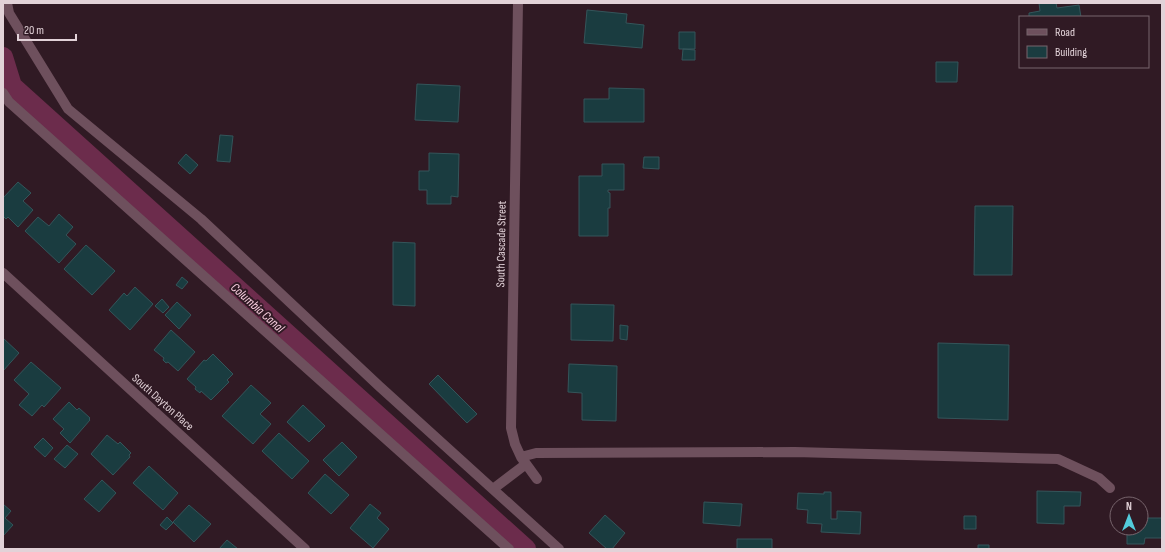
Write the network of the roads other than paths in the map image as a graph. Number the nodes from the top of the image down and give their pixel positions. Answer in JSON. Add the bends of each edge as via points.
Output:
{"nodes":[{"id":1,"x":7,"y":3,"type":"edge"},
{"id":2,"x":518,"y":3,"type":"edge"},
{"id":3,"x":3,"y":93,"type":"edge"},
{"id":4,"x":3,"y":273,"type":"edge"},
{"id":5,"x":523,"y":460,"type":"junction"},
{"id":6,"x":537,"y":479,"type":"dead end"},
{"id":7,"x":1110,"y":488,"type":"dead end"},
{"id":8,"x":494,"y":489,"type":"junction"},
{"id":9,"x":305,"y":549,"type":"edge"},
{"id":10,"x":509,"y":549,"type":"edge"},
{"id":11,"x":559,"y":549,"type":"edge"}],
"edges":[{"from":1,"to":8,"type":"street","via":[[9,13],[68,108],[201,218],[379,386]]},
{"from":2,"to":5,"type":"street","name":"South Cascade Street","via":[[511,428]]},
{"from":3,"to":10,"type":"street","via":[[9,102]]},
{"from":4,"to":9,"type":"street","name":"South Dayton Place"},
{"from":5,"to":6,"type":"street","name":"South Cascade Street"},
{"from":5,"to":7,"type":"street","via":[[536,453],[795,452],[1058,459],[1099,478]]},
{"from":5,"to":8,"type":"street"},
{"from":8,"to":11,"type":"street"}]}
